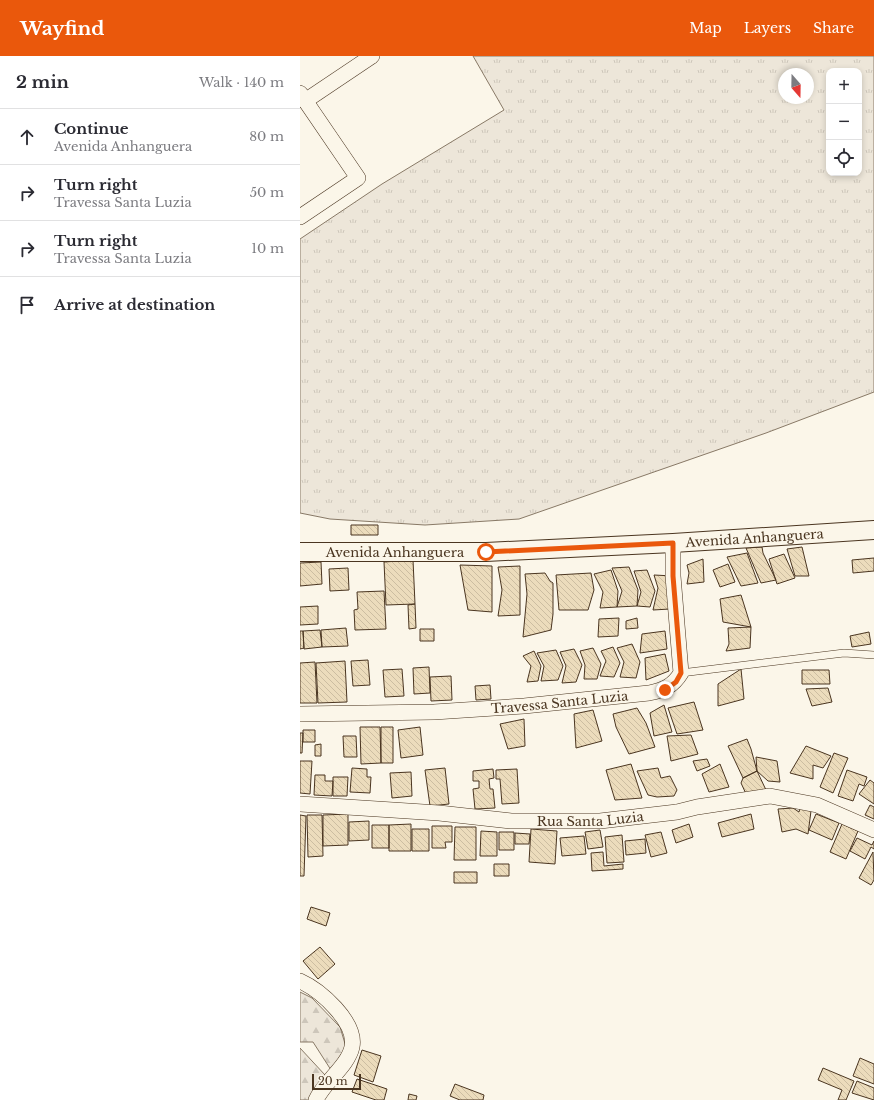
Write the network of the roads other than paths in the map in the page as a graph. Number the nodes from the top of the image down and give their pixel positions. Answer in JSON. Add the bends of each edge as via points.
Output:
{"nodes":[{"id":1,"x":372,"y":56,"type":"edge"},
{"id":2,"x":303,"y":97,"type":"edge"},
{"id":3,"x":300,"y":217,"type":"edge"},
{"id":4,"x":874,"y":530,"type":"edge"},
{"id":5,"x":673,"y":543,"type":"junction"},
{"id":6,"x":300,"y":552,"type":"edge"},
{"id":7,"x":874,"y":655,"type":"edge"},
{"id":8,"x":681,"y":673,"type":"junction"},
{"id":9,"x":300,"y":714,"type":"edge"},
{"id":10,"x":300,"y":804,"type":"edge"},
{"id":11,"x":874,"y":830,"type":"edge"},
{"id":12,"x":300,"y":981,"type":"edge"},
{"id":13,"x":316,"y":1100,"type":"edge"}],
"edges":[{"from":1,"to":2,"type":"street"},
{"from":2,"to":3,"type":"street","via":[[358,178]]},
{"from":4,"to":5,"type":"street","name":"Avenida Anhanguera"},
{"from":5,"to":6,"type":"street","name":"Avenida Anhanguera","via":[[486,552]]},
{"from":5,"to":8,"type":"street","via":[[673,576]]},
{"from":7,"to":8,"type":"lane","via":[[844,653]]},
{"from":8,"to":9,"type":"street","name":"Travessa Santa Luzia","via":[[676,682],[665,690],[649,693],[434,712]]},
{"from":10,"to":11,"type":"street","name":"Rua Santa Luzia","via":[[511,820],[600,821],[677,812],[770,796],[817,805]]},
{"from":12,"to":13,"type":"street","via":[[331,1002],[351,1037],[352,1048],[340,1069],[323,1086]]}]}
